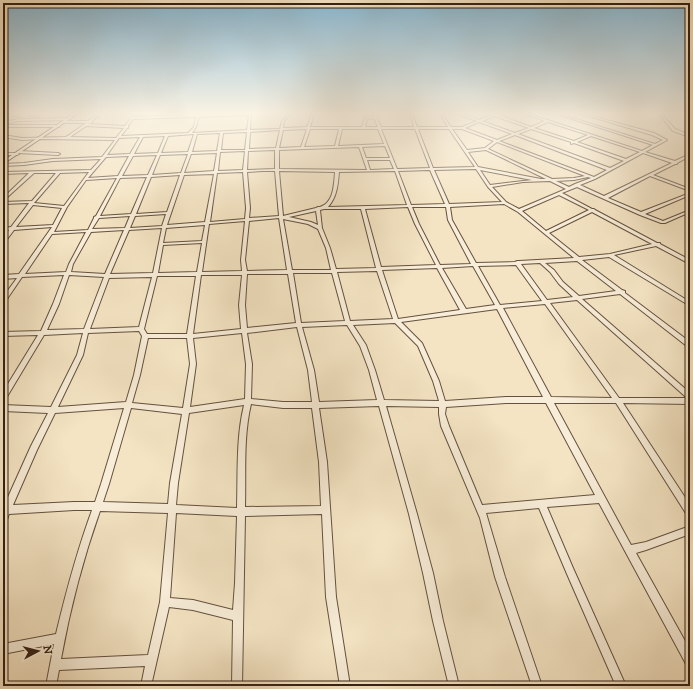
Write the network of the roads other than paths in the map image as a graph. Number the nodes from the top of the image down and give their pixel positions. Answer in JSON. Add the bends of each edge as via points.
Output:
{"nodes":[{"id":1,"x":28,"y":146,"type":"edge"},
{"id":2,"x":112,"y":146,"type":"edge"},
{"id":3,"x":136,"y":146,"type":"edge"},
{"id":4,"x":162,"y":146,"type":"edge"},
{"id":5,"x":192,"y":146,"type":"edge"},
{"id":6,"x":220,"y":146,"type":"edge"},
{"id":7,"x":247,"y":146,"type":"edge"},
{"id":8,"x":356,"y":146,"type":"edge"},
{"id":9,"x":360,"y":146,"type":"edge"},
{"id":10,"x":386,"y":146,"type":"edge"},
{"id":11,"x":423,"y":146,"type":"edge"},
{"id":12,"x":463,"y":146,"type":"edge"},
{"id":13,"x":490,"y":146,"type":"edge"},
{"id":14,"x":510,"y":146,"type":"edge"},
{"id":15,"x":547,"y":146,"type":"edge"},
{"id":16,"x":582,"y":146,"type":"edge"},
{"id":17,"x":624,"y":146,"type":"edge"},
{"id":18,"x":654,"y":146,"type":"edge"},
{"id":19,"x":336,"y":147,"type":"joint"},
{"id":20,"x":302,"y":148,"type":"joint"},
{"id":21,"x":277,"y":149,"type":"junction"},
{"id":22,"x":486,"y":149,"type":"junction"},
{"id":23,"x":247,"y":150,"type":"junction"},
{"id":24,"x":219,"y":151,"type":"junction"},
{"id":25,"x":466,"y":151,"type":"junction"},
{"id":26,"x":642,"y":152,"type":"junction"},
{"id":27,"x":18,"y":153,"type":"junction"},
{"id":28,"x":189,"y":153,"type":"junction"},
{"id":29,"x":3,"y":154,"type":"edge"},
{"id":30,"x":158,"y":154,"type":"junction"},
{"id":31,"x":130,"y":155,"type":"junction"},
{"id":32,"x":690,"y":155,"type":"edge"},
{"id":33,"x":103,"y":157,"type":"junction"},
{"id":34,"x":365,"y":159,"type":"junction"},
{"id":35,"x":392,"y":159,"type":"junction"},
{"id":36,"x":53,"y":160,"type":"junction"},
{"id":37,"x":625,"y":160,"type":"junction"},
{"id":38,"x":676,"y":163,"type":"junction"},
{"id":39,"x":3,"y":164,"type":"edge"},
{"id":40,"x":476,"y":168,"type":"junction"},
{"id":41,"x":609,"y":169,"type":"junction"},
{"id":42,"x":277,"y":170,"type":"junction"},
{"id":43,"x":432,"y":170,"type":"junction"},
{"id":44,"x":92,"y":171,"type":"junction"},
{"id":45,"x":245,"y":171,"type":"junction"},
{"id":46,"x":337,"y":171,"type":"junction"},
{"id":47,"x":369,"y":171,"type":"junction"},
{"id":48,"x":397,"y":171,"type":"junction"},
{"id":49,"x":59,"y":172,"type":"junction"},
{"id":50,"x":215,"y":172,"type":"junction"},
{"id":51,"x":3,"y":174,"type":"edge"},
{"id":52,"x":32,"y":174,"type":"junction"},
{"id":53,"x":182,"y":174,"type":"junction"},
{"id":54,"x":650,"y":175,"type":"junction"},
{"id":55,"x":150,"y":176,"type":"junction"},
{"id":56,"x":588,"y":176,"type":"junction"},
{"id":57,"x":119,"y":178,"type":"junction"},
{"id":58,"x":594,"y":178,"type":"junction"},
{"id":59,"x":85,"y":179,"type":"junction"},
{"id":60,"x":551,"y":179,"type":"junction"},
{"id":61,"x":540,"y":180,"type":"junction"},
{"id":62,"x":576,"y":185,"type":"junction"},
{"id":63,"x":489,"y":186,"type":"junction"},
{"id":64,"x":568,"y":188,"type":"junction"},
{"id":65,"x":690,"y":190,"type":"edge"},
{"id":66,"x":559,"y":193,"type":"junction"},
{"id":67,"x":690,"y":194,"type":"edge"},
{"id":68,"x":604,"y":198,"type":"junction"},
{"id":69,"x":3,"y":202,"type":"edge"},
{"id":70,"x":32,"y":203,"type":"junction"},
{"id":71,"x":505,"y":203,"type":"junction"},
{"id":72,"x":410,"y":206,"type":"junction"},
{"id":73,"x":448,"y":206,"type":"junction"},
{"id":74,"x":65,"y":207,"type":"junction"},
{"id":75,"x":318,"y":208,"type":"junction"},
{"id":76,"x":325,"y":208,"type":"junction"},
{"id":77,"x":363,"y":209,"type":"junction"},
{"id":78,"x":592,"y":210,"type":"junction"},
{"id":79,"x":520,"y":211,"type":"junction"},
{"id":80,"x":690,"y":211,"type":"edge"},
{"id":81,"x":169,"y":213,"type":"junction"},
{"id":82,"x":641,"y":214,"type":"junction"},
{"id":83,"x":133,"y":215,"type":"junction"},
{"id":84,"x":96,"y":217,"type":"junction"},
{"id":85,"x":282,"y":217,"type":"junction"},
{"id":86,"x":247,"y":221,"type":"junction"},
{"id":87,"x":206,"y":224,"type":"junction"},
{"id":88,"x":92,"y":225,"type":"junction"},
{"id":89,"x":55,"y":226,"type":"junction"},
{"id":90,"x":164,"y":227,"type":"junction"},
{"id":91,"x":320,"y":228,"type":"junction"},
{"id":92,"x":3,"y":229,"type":"edge"},
{"id":93,"x":14,"y":229,"type":"junction"},
{"id":94,"x":127,"y":229,"type":"junction"},
{"id":95,"x":71,"y":232,"type":"junction"},
{"id":96,"x":90,"y":232,"type":"junction"},
{"id":97,"x":51,"y":233,"type":"junction"},
{"id":98,"x":545,"y":233,"type":"junction"},
{"id":99,"x":3,"y":241,"type":"edge"},
{"id":100,"x":204,"y":242,"type":"junction"},
{"id":101,"x":161,"y":244,"type":"junction"},
{"id":102,"x":658,"y":244,"type":"junction"},
{"id":103,"x":610,"y":255,"type":"junction"},
{"id":104,"x":578,"y":259,"type":"junction"},
{"id":105,"x":517,"y":262,"type":"junction"},
{"id":106,"x":541,"y":262,"type":"junction"},
{"id":107,"x":690,"y":262,"type":"edge"},
{"id":108,"x":474,"y":265,"type":"junction"},
{"id":109,"x":438,"y":266,"type":"junction"},
{"id":110,"x":378,"y":269,"type":"junction"},
{"id":111,"x":334,"y":271,"type":"junction"},
{"id":112,"x":245,"y":272,"type":"junction"},
{"id":113,"x":290,"y":272,"type":"junction"},
{"id":114,"x":67,"y":273,"type":"junction"},
{"id":115,"x":155,"y":274,"type":"junction"},
{"id":116,"x":198,"y":274,"type":"junction"},
{"id":117,"x":20,"y":276,"type":"junction"},
{"id":118,"x":107,"y":276,"type":"junction"},
{"id":119,"x":3,"y":277,"type":"edge"},
{"id":120,"x":623,"y":292,"type":"junction"},
{"id":121,"x":581,"y":299,"type":"junction"},
{"id":122,"x":3,"y":300,"type":"edge"},
{"id":123,"x":546,"y":303,"type":"junction"},
{"id":124,"x":690,"y":304,"type":"edge"},
{"id":125,"x":499,"y":307,"type":"junction"},
{"id":126,"x":464,"y":311,"type":"junction"},
{"id":127,"x":396,"y":321,"type":"junction"},
{"id":128,"x":348,"y":323,"type":"junction"},
{"id":129,"x":299,"y":325,"type":"junction"},
{"id":130,"x":141,"y":329,"type":"junction"},
{"id":131,"x":86,"y":330,"type":"junction"},
{"id":132,"x":244,"y":330,"type":"junction"},
{"id":133,"x":43,"y":332,"type":"junction"},
{"id":134,"x":3,"y":334,"type":"edge"},
{"id":135,"x":190,"y":334,"type":"junction"},
{"id":136,"x":145,"y":336,"type":"junction"},
{"id":137,"x":690,"y":345,"type":"edge"},
{"id":138,"x":690,"y":397,"type":"edge"},
{"id":139,"x":3,"y":398,"type":"edge"},
{"id":140,"x":617,"y":400,"type":"junction"},
{"id":141,"x":248,"y":401,"type":"junction"},
{"id":142,"x":548,"y":401,"type":"junction"},
{"id":143,"x":690,"y":401,"type":"edge"},
{"id":144,"x":381,"y":403,"type":"junction"},
{"id":145,"x":443,"y":404,"type":"junction"},
{"id":146,"x":127,"y":405,"type":"junction"},
{"id":147,"x":315,"y":405,"type":"junction"},
{"id":148,"x":3,"y":408,"type":"edge"},
{"id":149,"x":52,"y":410,"type":"junction"},
{"id":150,"x":186,"y":411,"type":"junction"},
{"id":151,"x":601,"y":499,"type":"junction"},
{"id":152,"x":542,"y":504,"type":"junction"},
{"id":153,"x":97,"y":506,"type":"junction"},
{"id":154,"x":172,"y":508,"type":"junction"},
{"id":155,"x":480,"y":509,"type":"junction"},
{"id":156,"x":5,"y":510,"type":"edge"},
{"id":157,"x":325,"y":510,"type":"junction"},
{"id":158,"x":241,"y":511,"type":"junction"},
{"id":159,"x":690,"y":512,"type":"edge"},
{"id":160,"x":3,"y":519,"type":"edge"},
{"id":161,"x":690,"y":530,"type":"edge"},
{"id":162,"x":629,"y":550,"type":"junction"},
{"id":163,"x":165,"y":602,"type":"junction"},
{"id":164,"x":238,"y":616,"type":"junction"},
{"id":165,"x":60,"y":638,"type":"junction"},
{"id":166,"x":3,"y":649,"type":"edge"},
{"id":167,"x":152,"y":660,"type":"junction"},
{"id":168,"x":690,"y":660,"type":"edge"},
{"id":169,"x":56,"y":665,"type":"junction"},
{"id":170,"x":51,"y":686,"type":"edge"},
{"id":171,"x":146,"y":686,"type":"edge"},
{"id":172,"x":237,"y":686,"type":"edge"},
{"id":173,"x":345,"y":686,"type":"edge"},
{"id":174,"x":454,"y":686,"type":"edge"},
{"id":175,"x":537,"y":686,"type":"edge"},
{"id":176,"x":621,"y":686,"type":"edge"}],
"edges":[{"from":1,"to":27,"type":"street"},
{"from":2,"to":33,"type":"street"},
{"from":3,"to":31,"type":"street"},
{"from":4,"to":30,"type":"street"},
{"from":5,"to":28,"type":"street"},
{"from":6,"to":24,"type":"street"},
{"from":7,"to":23,"type":"street"},
{"from":8,"to":19,"type":"street"},
{"from":9,"to":34,"type":"street"},
{"from":10,"to":35,"type":"street"},
{"from":11,"to":43,"type":"street"},
{"from":12,"to":25,"type":"street"},
{"from":13,"to":22,"type":"street"},
{"from":14,"to":56,"type":"street"},
{"from":15,"to":41,"type":"street"},
{"from":16,"to":37,"type":"street"},
{"from":17,"to":26,"type":"street"},
{"from":18,"to":26,"type":"street"},
{"from":19,"to":20,"type":"street"},
{"from":20,"to":21,"type":"street"},
{"from":21,"to":23,"type":"street"},
{"from":21,"to":42,"type":"street"},
{"from":22,"to":25,"type":"street"},
{"from":22,"to":60,"type":"street"},
{"from":23,"to":24,"type":"street"},
{"from":23,"to":45,"type":"street"},
{"from":24,"to":28,"type":"street"},
{"from":24,"to":50,"type":"street"},
{"from":25,"to":40,"type":"street"},
{"from":26,"to":37,"type":"street"},
{"from":26,"to":38,"type":"street"},
{"from":27,"to":29,"type":"street"},
{"from":27,"to":36,"type":"street","via":[[58,154]]},
{"from":27,"to":39,"type":"street"},
{"from":28,"to":30,"type":"street"},
{"from":28,"to":53,"type":"street"},
{"from":30,"to":31,"type":"street"},
{"from":30,"to":55,"type":"street"},
{"from":31,"to":33,"type":"street"},
{"from":31,"to":57,"type":"street"},
{"from":32,"to":38,"type":"street"},
{"from":33,"to":36,"type":"street"},
{"from":33,"to":44,"type":"street"},
{"from":34,"to":35,"type":"street"},
{"from":34,"to":47,"type":"street"},
{"from":35,"to":48,"type":"street"},
{"from":36,"to":39,"type":"street"},
{"from":37,"to":41,"type":"street"},
{"from":38,"to":54,"type":"street"},
{"from":40,"to":43,"type":"street"},
{"from":40,"to":61,"type":"street"},
{"from":40,"to":63,"type":"street"},
{"from":41,"to":58,"type":"street"},
{"from":42,"to":45,"type":"street"},
{"from":42,"to":46,"type":"street"},
{"from":42,"to":85,"type":"street"},
{"from":43,"to":48,"type":"street"},
{"from":43,"to":73,"type":"street"},
{"from":44,"to":49,"type":"street"},
{"from":44,"to":59,"type":"street"},
{"from":45,"to":50,"type":"street"},
{"from":45,"to":86,"type":"street"},
{"from":46,"to":47,"type":"street"},
{"from":46,"to":76,"type":"street","via":[[330,202]]},
{"from":47,"to":48,"type":"street"},
{"from":48,"to":72,"type":"street"},
{"from":49,"to":52,"type":"street"},
{"from":49,"to":70,"type":"street"},
{"from":50,"to":53,"type":"street"},
{"from":50,"to":87,"type":"street"},
{"from":51,"to":52,"type":"street"},
{"from":52,"to":69,"type":"street"},
{"from":53,"to":55,"type":"street"},
{"from":53,"to":81,"type":"street"},
{"from":54,"to":65,"type":"street"},
{"from":54,"to":68,"type":"street"},
{"from":55,"to":57,"type":"street"},
{"from":55,"to":83,"type":"street"},
{"from":56,"to":58,"type":"street"},
{"from":56,"to":60,"type":"street","via":[[568,180]]},
{"from":57,"to":59,"type":"street"},
{"from":57,"to":84,"type":"street"},
{"from":58,"to":62,"type":"street"},
{"from":59,"to":74,"type":"street"},
{"from":60,"to":61,"type":"street"},
{"from":60,"to":64,"type":"street"},
{"from":61,"to":63,"type":"street"},
{"from":62,"to":64,"type":"street"},
{"from":62,"to":68,"type":"street"},
{"from":63,"to":71,"type":"street"},
{"from":64,"to":66,"type":"street"},
{"from":66,"to":78,"type":"street"},
{"from":66,"to":79,"type":"street"},
{"from":67,"to":82,"type":"street"},
{"from":68,"to":82,"type":"street"},
{"from":69,"to":70,"type":"street"},
{"from":70,"to":74,"type":"street"},
{"from":70,"to":93,"type":"street"},
{"from":71,"to":73,"type":"street"},
{"from":71,"to":79,"type":"street"},
{"from":72,"to":73,"type":"street"},
{"from":72,"to":77,"type":"street"},
{"from":72,"to":109,"type":"street"},
{"from":73,"to":108,"type":"street","via":[[450,220]]},
{"from":74,"to":89,"type":"street"},
{"from":75,"to":76,"type":"street"},
{"from":75,"to":85,"type":"street"},
{"from":75,"to":91,"type":"street"},
{"from":76,"to":77,"type":"street"},
{"from":77,"to":110,"type":"street"},
{"from":78,"to":98,"type":"street"},
{"from":78,"to":102,"type":"street"},
{"from":79,"to":98,"type":"street"},
{"from":80,"to":82,"type":"street","via":[[663,222]]},
{"from":81,"to":83,"type":"street"},
{"from":81,"to":90,"type":"street"},
{"from":83,"to":84,"type":"street"},
{"from":83,"to":94,"type":"street"},
{"from":84,"to":88,"type":"street"},
{"from":85,"to":86,"type":"street"},
{"from":85,"to":91,"type":"street"},
{"from":85,"to":113,"type":"street"},
{"from":86,"to":87,"type":"street"},
{"from":86,"to":112,"type":"street","via":[[243,260]]},
{"from":87,"to":90,"type":"street"},
{"from":87,"to":100,"type":"street"},
{"from":88,"to":95,"type":"street"},
{"from":88,"to":96,"type":"street"},
{"from":89,"to":93,"type":"street"},
{"from":89,"to":97,"type":"street"},
{"from":90,"to":94,"type":"street"},
{"from":90,"to":101,"type":"street"},
{"from":91,"to":111,"type":"street"},
{"from":92,"to":93,"type":"street"},
{"from":93,"to":99,"type":"street"},
{"from":94,"to":96,"type":"street"},
{"from":94,"to":118,"type":"street"},
{"from":95,"to":96,"type":"street"},
{"from":95,"to":97,"type":"street"},
{"from":96,"to":114,"type":"street"},
{"from":97,"to":117,"type":"street"},
{"from":98,"to":104,"type":"street"},
{"from":100,"to":101,"type":"street"},
{"from":100,"to":116,"type":"street"},
{"from":101,"to":115,"type":"street"},
{"from":102,"to":103,"type":"street"},
{"from":102,"to":107,"type":"street"},
{"from":103,"to":104,"type":"street"},
{"from":103,"to":124,"type":"street"},
{"from":104,"to":106,"type":"street"},
{"from":104,"to":120,"type":"street"},
{"from":105,"to":106,"type":"street"},
{"from":105,"to":108,"type":"street"},
{"from":105,"to":123,"type":"street"},
{"from":106,"to":121,"type":"street"},
{"from":108,"to":109,"type":"street"},
{"from":108,"to":125,"type":"street"},
{"from":109,"to":110,"type":"street"},
{"from":109,"to":126,"type":"street"},
{"from":110,"to":111,"type":"street"},
{"from":110,"to":127,"type":"street"},
{"from":111,"to":113,"type":"street"},
{"from":111,"to":128,"type":"street"},
{"from":112,"to":113,"type":"street"},
{"from":112,"to":116,"type":"street"},
{"from":112,"to":132,"type":"street","via":[[242,305]]},
{"from":113,"to":129,"type":"street"},
{"from":114,"to":117,"type":"street"},
{"from":114,"to":118,"type":"street"},
{"from":114,"to":133,"type":"street"},
{"from":115,"to":116,"type":"street"},
{"from":115,"to":118,"type":"street"},
{"from":115,"to":130,"type":"street"},
{"from":116,"to":135,"type":"street"},
{"from":117,"to":119,"type":"street"},
{"from":117,"to":122,"type":"street"},
{"from":118,"to":131,"type":"street"},
{"from":120,"to":121,"type":"street"},
{"from":120,"to":137,"type":"street"},
{"from":121,"to":123,"type":"street"},
{"from":121,"to":138,"type":"street"},
{"from":123,"to":125,"type":"street"},
{"from":123,"to":140,"type":"street"},
{"from":125,"to":126,"type":"street"},
{"from":125,"to":142,"type":"street"},
{"from":126,"to":127,"type":"street"},
{"from":127,"to":128,"type":"street"},
{"from":127,"to":145,"type":"street","via":[[420,345]]},
{"from":128,"to":129,"type":"street"},
{"from":128,"to":144,"type":"street","via":[[364,345]]},
{"from":129,"to":132,"type":"street"},
{"from":129,"to":147,"type":"street","via":[[311,370]]},
{"from":130,"to":131,"type":"street"},
{"from":130,"to":136,"type":"street"},
{"from":131,"to":133,"type":"street"},
{"from":131,"to":149,"type":"street","via":[[80,354]]},
{"from":132,"to":135,"type":"street","via":[[208,335]]},
{"from":132,"to":141,"type":"street","via":[[249,364]]},
{"from":133,"to":134,"type":"street"},
{"from":133,"to":139,"type":"street"},
{"from":135,"to":136,"type":"street"},
{"from":135,"to":150,"type":"street","via":[[192,364]]},
{"from":136,"to":146,"type":"street","via":[[137,375]]},
{"from":140,"to":142,"type":"street"},
{"from":140,"to":143,"type":"street"},
{"from":140,"to":159,"type":"street"},
{"from":141,"to":147,"type":"street"},
{"from":141,"to":150,"type":"street"},
{"from":141,"to":158,"type":"street","via":[[242,445]]},
{"from":142,"to":145,"type":"street","via":[[506,400]]},
{"from":142,"to":151,"type":"street"},
{"from":144,"to":145,"type":"street"},
{"from":144,"to":147,"type":"street"},
{"from":144,"to":174,"type":"street","via":[[413,514]]},
{"from":145,"to":155,"type":"street","via":[[445,426]]},
{"from":146,"to":149,"type":"street"},
{"from":146,"to":150,"type":"street"},
{"from":146,"to":153,"type":"street"},
{"from":147,"to":157,"type":"street","via":[[323,462]]},
{"from":148,"to":149,"type":"street"},
{"from":149,"to":156,"type":"street"},
{"from":150,"to":154,"type":"street"},
{"from":151,"to":152,"type":"street"},
{"from":151,"to":162,"type":"street"},
{"from":152,"to":155,"type":"street"},
{"from":152,"to":176,"type":"street"},
{"from":153,"to":154,"type":"street"},
{"from":153,"to":156,"type":"street"},
{"from":153,"to":165,"type":"street","via":[[76,571]]},
{"from":154,"to":158,"type":"street"},
{"from":154,"to":163,"type":"street"},
{"from":155,"to":175,"type":"street"},
{"from":156,"to":160,"type":"street"},
{"from":157,"to":158,"type":"street"},
{"from":157,"to":173,"type":"street","via":[[331,597]]},
{"from":158,"to":164,"type":"street"},
{"from":161,"to":162,"type":"street"},
{"from":162,"to":168,"type":"street"},
{"from":163,"to":164,"type":"street","via":[[193,605]]},
{"from":163,"to":167,"type":"street"},
{"from":164,"to":172,"type":"street"},
{"from":165,"to":166,"type":"street"},
{"from":165,"to":169,"type":"street"},
{"from":167,"to":169,"type":"street"},
{"from":167,"to":171,"type":"street"},
{"from":169,"to":170,"type":"street"}]}
